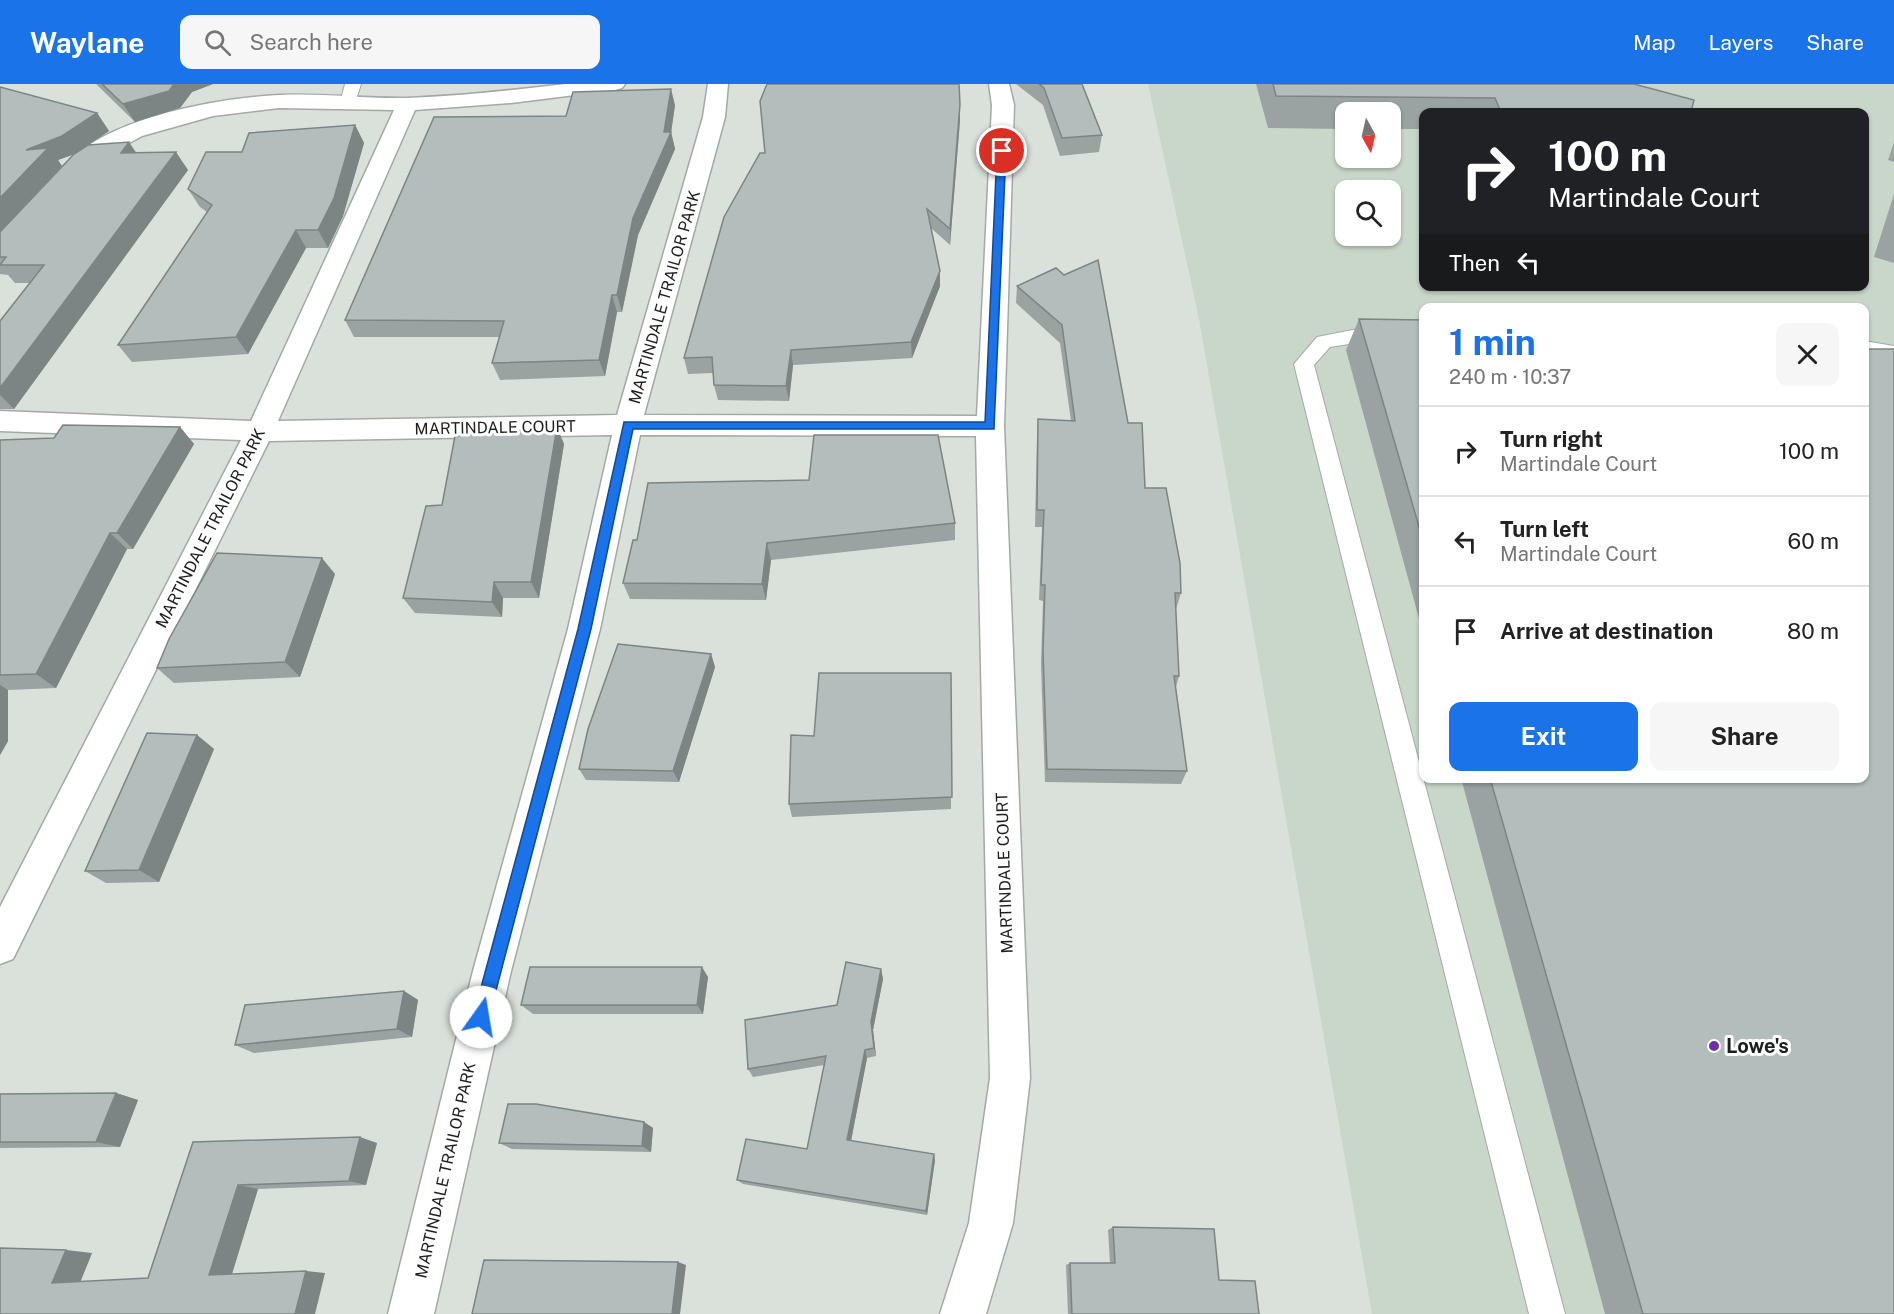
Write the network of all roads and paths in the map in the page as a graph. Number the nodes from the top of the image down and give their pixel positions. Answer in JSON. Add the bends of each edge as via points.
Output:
{"nodes":[{"id":1,"x":615,"y":84,"type":"edge"},
{"id":2,"x":718,"y":84,"type":"edge"},
{"id":3,"x":999,"y":84,"type":"edge"},
{"id":4,"x":350,"y":94,"type":"edge"},
{"id":5,"x":407,"y":104,"type":"junction"},
{"id":6,"x":58,"y":188,"type":"edge"},
{"id":7,"x":1419,"y":335,"type":"edge"},
{"id":8,"x":1869,"y":349,"type":"edge"},
{"id":9,"x":1894,"y":353,"type":"edge"},
{"id":10,"x":0,"y":421,"type":"edge"},
{"id":11,"x":628,"y":425,"type":"junction"},
{"id":12,"x":990,"y":426,"type":"junction"},
{"id":13,"x":260,"y":430,"type":"junction"},
{"id":14,"x":0,"y":946,"type":"edge"},
{"id":15,"x":411,"y":1314,"type":"edge"},
{"id":16,"x":963,"y":1314,"type":"edge"},
{"id":17,"x":1547,"y":1314,"type":"edge"}],
"edges":[{"from":1,"to":5,"type":"street"},
{"from":2,"to":11,"type":"street","name":"MARTINDALE TRAILOR PARK","via":[[714,117]]},
{"from":3,"to":12,"type":"street","name":"MARTINDALE COURT","via":[[1003,105]]},
{"from":4,"to":5,"type":"street"},
{"from":4,"to":6,"type":"street","via":[[262,102],[193,114],[119,137],[78,165]]},
{"from":5,"to":13,"type":"street","name":"MARTINDALE TRAILOR PARK"},
{"from":7,"to":17,"type":"lane","via":[[1368,334],[1324,342],[1304,364]]},
{"from":8,"to":9,"type":"lane"},
{"from":10,"to":13,"type":"street","name":"MARTINDALE COURT"},
{"from":11,"to":12,"type":"street","name":"MARTINDALE COURT"},
{"from":11,"to":13,"type":"street","name":"MARTINDALE COURT"},
{"from":11,"to":15,"type":"street","name":"MARTINDALE TRAILOR PARK","via":[[584,629],[492,971]]},
{"from":12,"to":16,"type":"street","name":"MARTINDALE COURT","via":[[1010,1077],[991,1222]]},
{"from":13,"to":14,"type":"street","name":"MARTINDALE TRAILOR PARK"}]}
